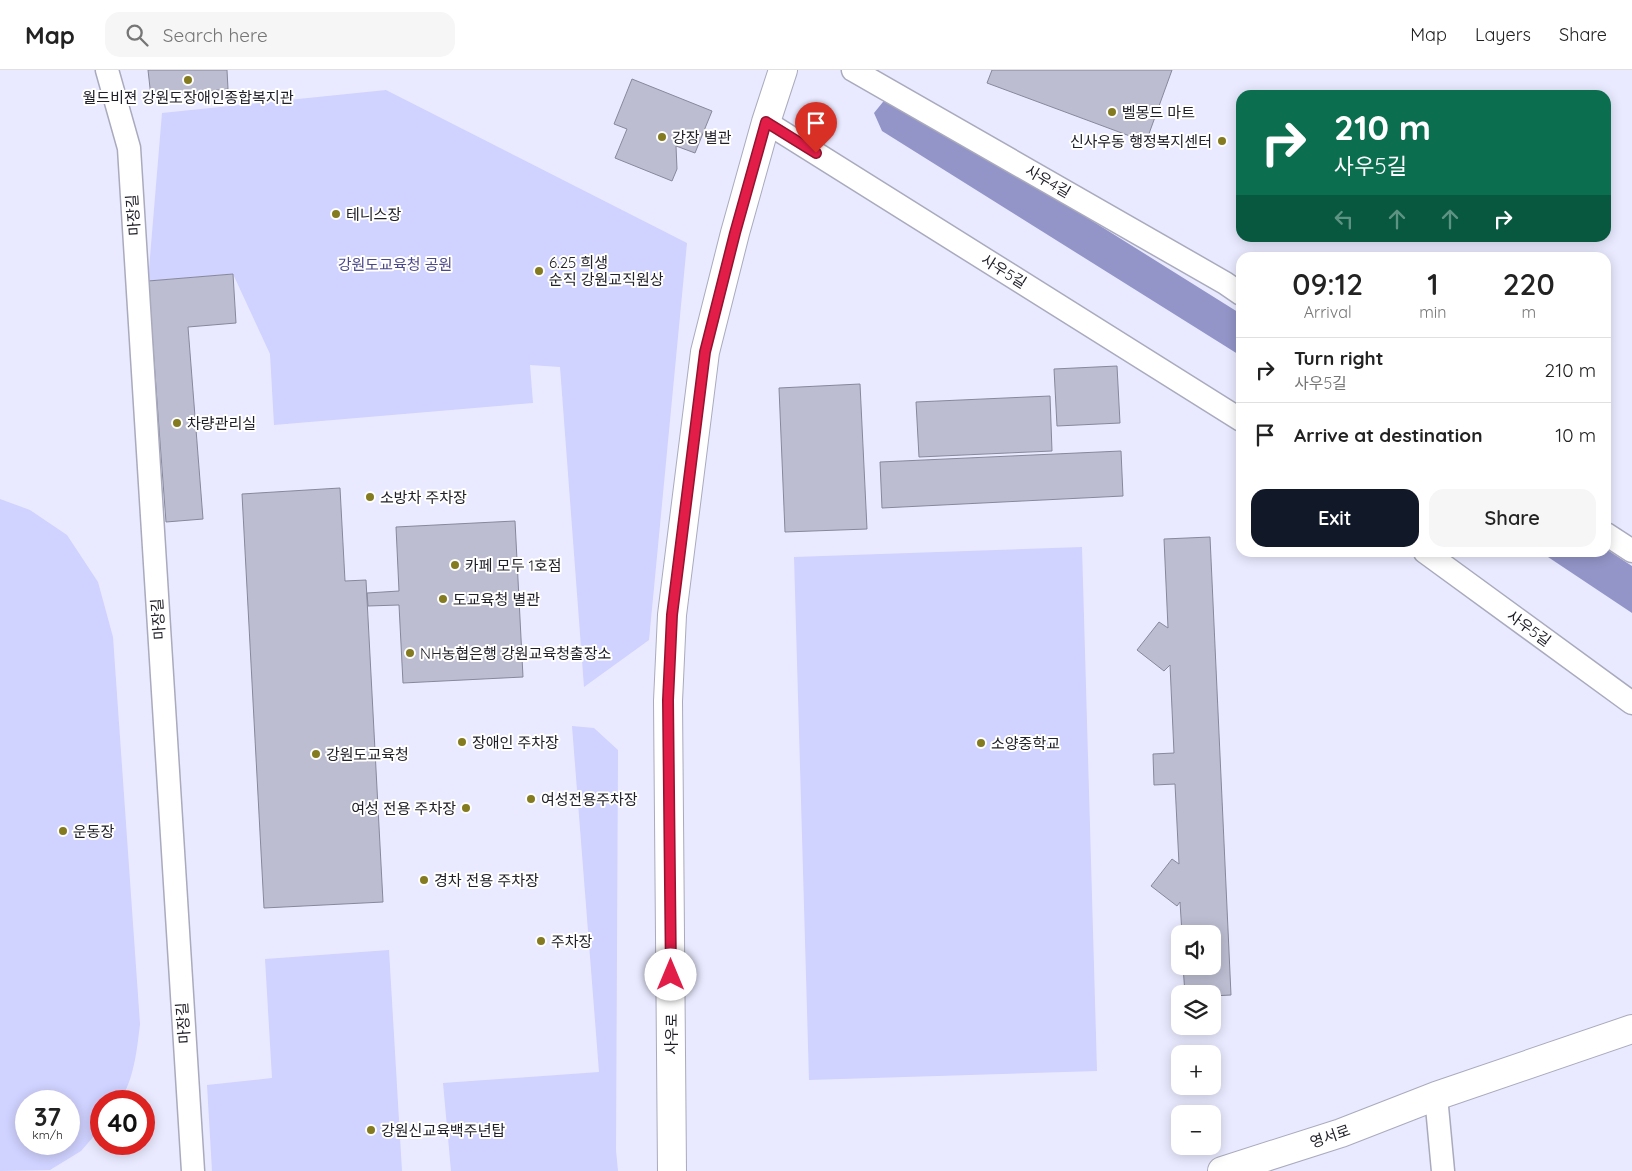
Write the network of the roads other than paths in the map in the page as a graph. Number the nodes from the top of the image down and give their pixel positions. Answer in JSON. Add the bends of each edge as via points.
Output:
{"nodes":[{"id":1,"x":107,"y":70,"type":"edge"},
{"id":2,"x":783,"y":70,"type":"edge"},
{"id":3,"x":853,"y":70,"type":"edge"},
{"id":4,"x":766,"y":122,"type":"junction"},
{"id":5,"x":1236,"y":291,"type":"edge"},
{"id":6,"x":1236,"y":413,"type":"edge"},
{"id":7,"x":1611,"y":537,"type":"edge"},
{"id":8,"x":1632,"y":551,"type":"edge"},
{"id":9,"x":1433,"y":557,"type":"edge"},
{"id":10,"x":1632,"y":703,"type":"edge"},
{"id":11,"x":1632,"y":1029,"type":"edge"},
{"id":12,"x":1436,"y":1096,"type":"junction"},
{"id":13,"x":192,"y":1171,"type":"edge"},
{"id":14,"x":672,"y":1171,"type":"edge"},
{"id":15,"x":1222,"y":1171,"type":"edge"},
{"id":16,"x":1443,"y":1171,"type":"edge"}],
"edges":[{"from":1,"to":13,"type":"street","name":"마장길","via":[[129,148]]},
{"from":2,"to":4,"type":"street","name":"사우로"},
{"from":3,"to":5,"type":"street","name":"사우4길"},
{"from":4,"to":6,"type":"street","name":"사우5길"},
{"from":4,"to":14,"type":"street","name":"사우로","via":[[705,352],[672,615],[668,710]]},
{"from":7,"to":8,"type":"street"},
{"from":9,"to":10,"type":"street","name":"사우5길"},
{"from":11,"to":12,"type":"street","name":"영서로"},
{"from":12,"to":15,"type":"street","name":"영서로","via":[[1341,1133]]},
{"from":12,"to":16,"type":"street"}]}
